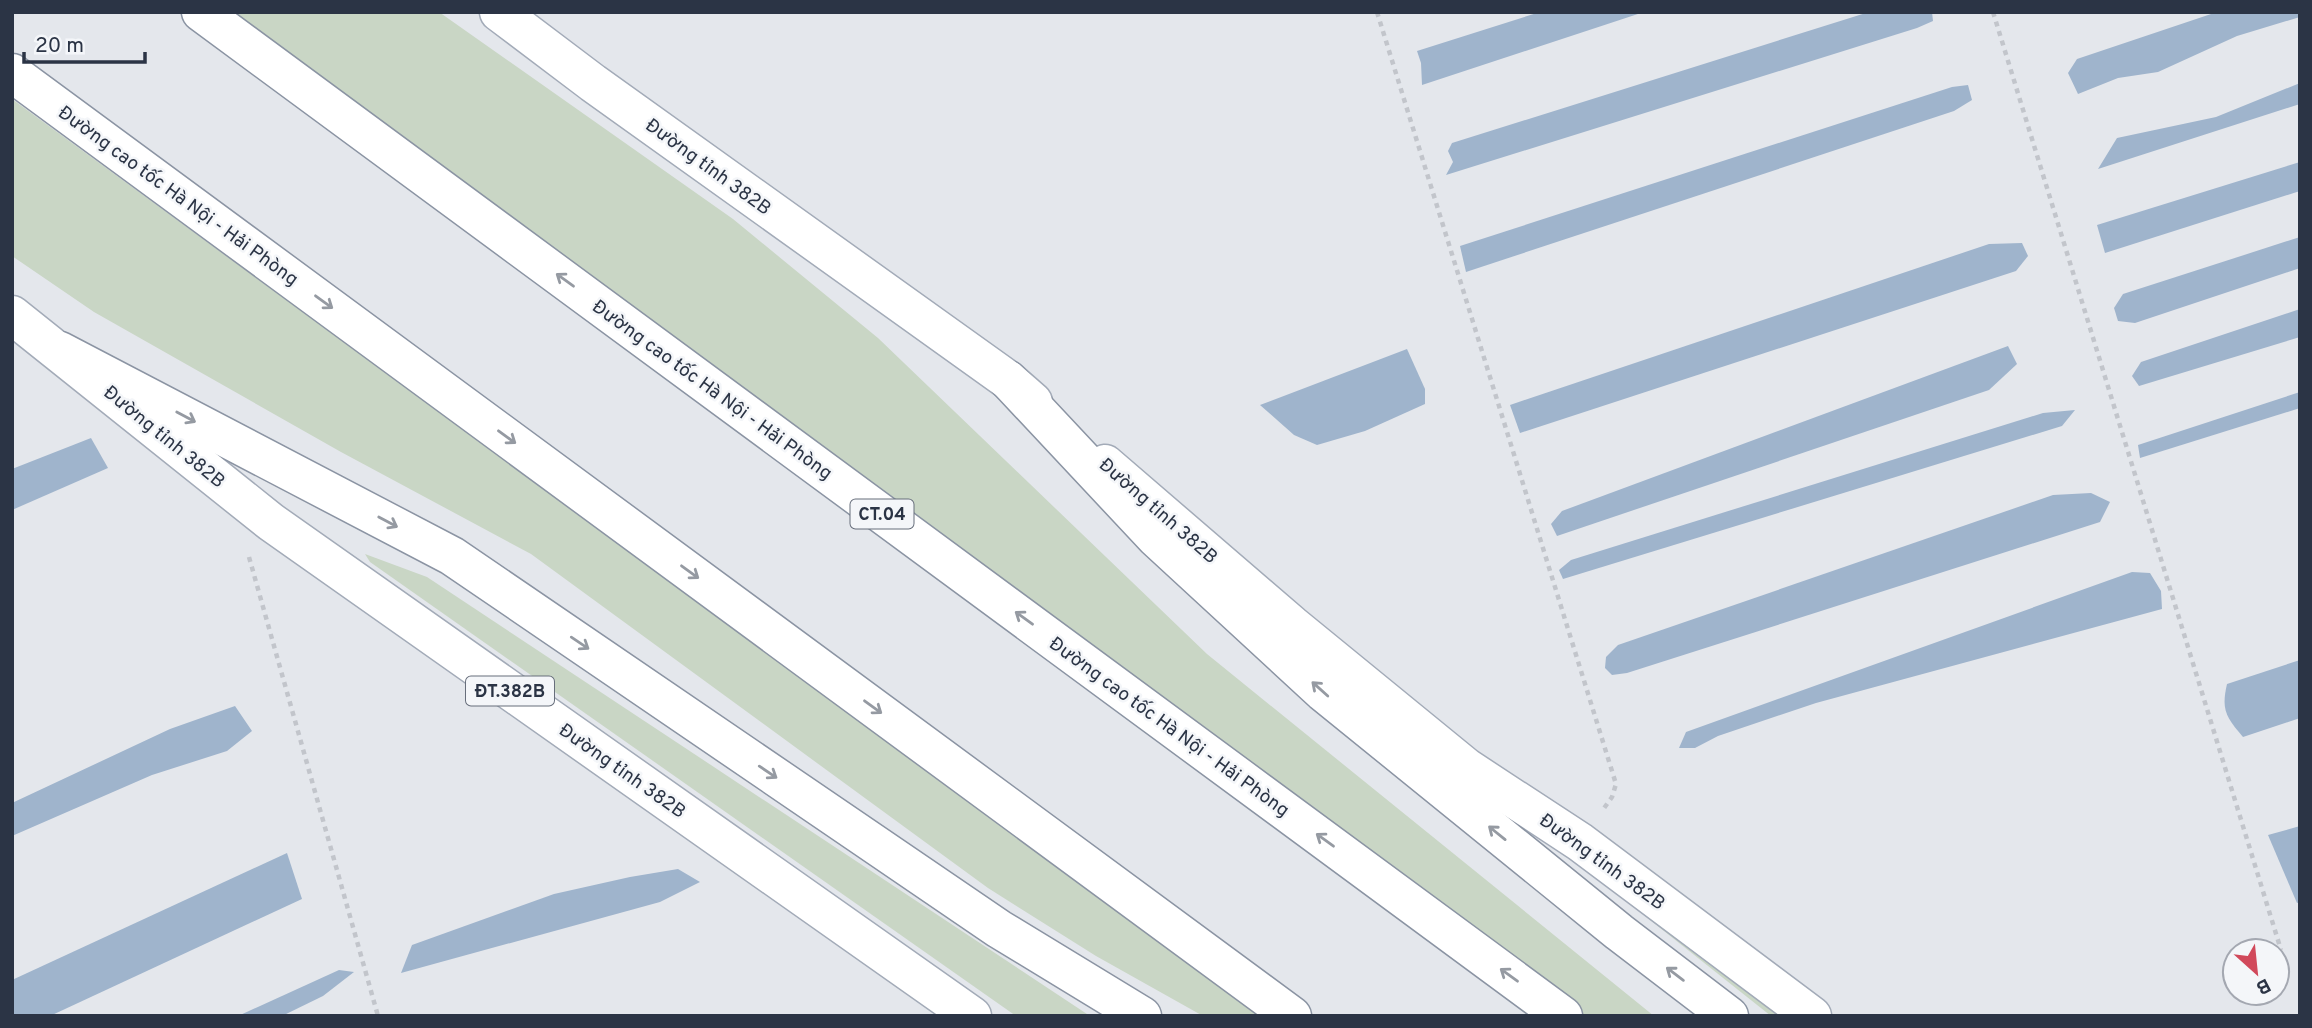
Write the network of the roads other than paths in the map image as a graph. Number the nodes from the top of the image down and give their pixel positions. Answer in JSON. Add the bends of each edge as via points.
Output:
{"nodes":[{"id":1,"x":201,"y":12,"type":"edge"},
{"id":2,"x":499,"y":12,"type":"edge"},
{"id":3,"x":12,"y":73,"type":"edge"},
{"id":4,"x":12,"y":315,"type":"edge"},
{"id":5,"x":60,"y":351,"type":"junction"},
{"id":6,"x":1008,"y":380,"type":"junction"},
{"id":7,"x":972,"y":1016,"type":"edge"},
{"id":8,"x":1142,"y":1016,"type":"edge"},
{"id":9,"x":1292,"y":1016,"type":"edge"},
{"id":10,"x":1563,"y":1016,"type":"edge"},
{"id":11,"x":1729,"y":1016,"type":"edge"},
{"id":12,"x":1812,"y":1016,"type":"edge"}],
"edges":[{"from":10,"to":1,"type":"main road","name":"Đường cao tốc Hà Nội - Hải Phòng","number":"CT.04","one_way":true},
{"from":2,"to":6,"type":"main road","name":"Đường tỉnh 382B"},
{"from":3,"to":9,"type":"main road","name":"Đường cao tốc Hà Nội - Hải Phòng","one_way":true},
{"from":4,"to":5,"type":"main road","name":"Đường tỉnh 382B","number":"ĐT.382B"},
{"from":5,"to":7,"type":"main road","name":"Đường tỉnh 382B","number":"ĐT.382B","via":[[271,522]]},
{"from":5,"to":8,"type":"main road","one_way":true,"via":[[452,556],[999,929]]},
{"from":11,"to":6,"type":"main road","one_way":true,"via":[[1323,692],[1156,538]]},
{"from":6,"to":12,"type":"main road","name":"Đường tỉnh 382B","via":[[1292,625],[1467,768],[1580,842]]}]}
